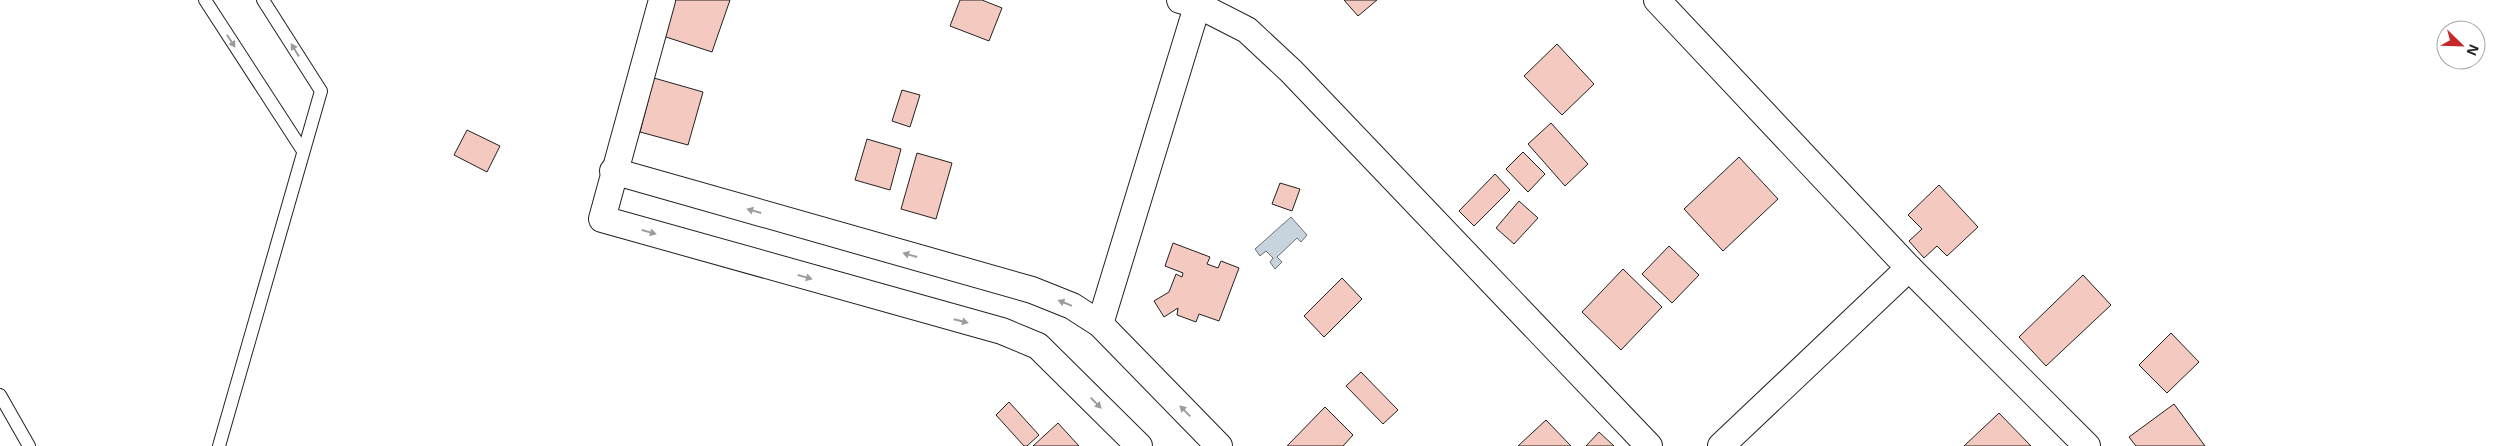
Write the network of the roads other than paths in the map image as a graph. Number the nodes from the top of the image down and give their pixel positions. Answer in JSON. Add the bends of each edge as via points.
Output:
{"nodes":[{"id":1,"x":205,"y":0,"type":"edge"},
{"id":2,"x":263,"y":0,"type":"edge"},
{"id":3,"x":662,"y":0,"type":"edge"},
{"id":4,"x":1657,"y":0,"type":"edge"},
{"id":5,"x":1192,"y":2,"type":"edge"},
{"id":6,"x":303,"y":151,"type":"junction"},
{"id":7,"x":613,"y":172,"type":"junction"},
{"id":8,"x":1909,"y":268,"type":"junction"},
{"id":9,"x":1100,"y":324,"type":"junction"},
{"id":10,"x":0,"y":395,"type":"edge"},
{"id":11,"x":29,"y":446,"type":"edge"},
{"id":12,"x":219,"y":446,"type":"edge"},
{"id":13,"x":1139,"y":446,"type":"edge"},
{"id":14,"x":1219,"y":446,"type":"edge"},
{"id":15,"x":1650,"y":446,"type":"edge"},
{"id":16,"x":1721,"y":446,"type":"edge"},
{"id":17,"x":2087,"y":446,"type":"edge"}],
"edges":[{"from":1,"to":6,"type":"lane","one_way":true},
{"from":6,"to":2,"type":"lane","one_way":true,"via":[[321,91]]},
{"from":3,"to":7,"type":"street"},
{"from":4,"to":8,"type":"street"},
{"from":5,"to":9,"type":"street"},
{"from":5,"to":15,"type":"street","via":[[1247,30],[1291,71]]},
{"from":6,"to":12,"type":"lane"},
{"from":9,"to":7,"type":"street","one_way":true,"via":[[1072,306],[1032,290]]},
{"from":7,"to":13,"type":"street","one_way":true,"via":[[602,218],[1002,331],[1038,346]]},
{"from":8,"to":16,"type":"street"},
{"from":8,"to":17,"type":"street"},
{"from":14,"to":9,"type":"street","one_way":true},
{"from":10,"to":11,"type":"lane"}]}
